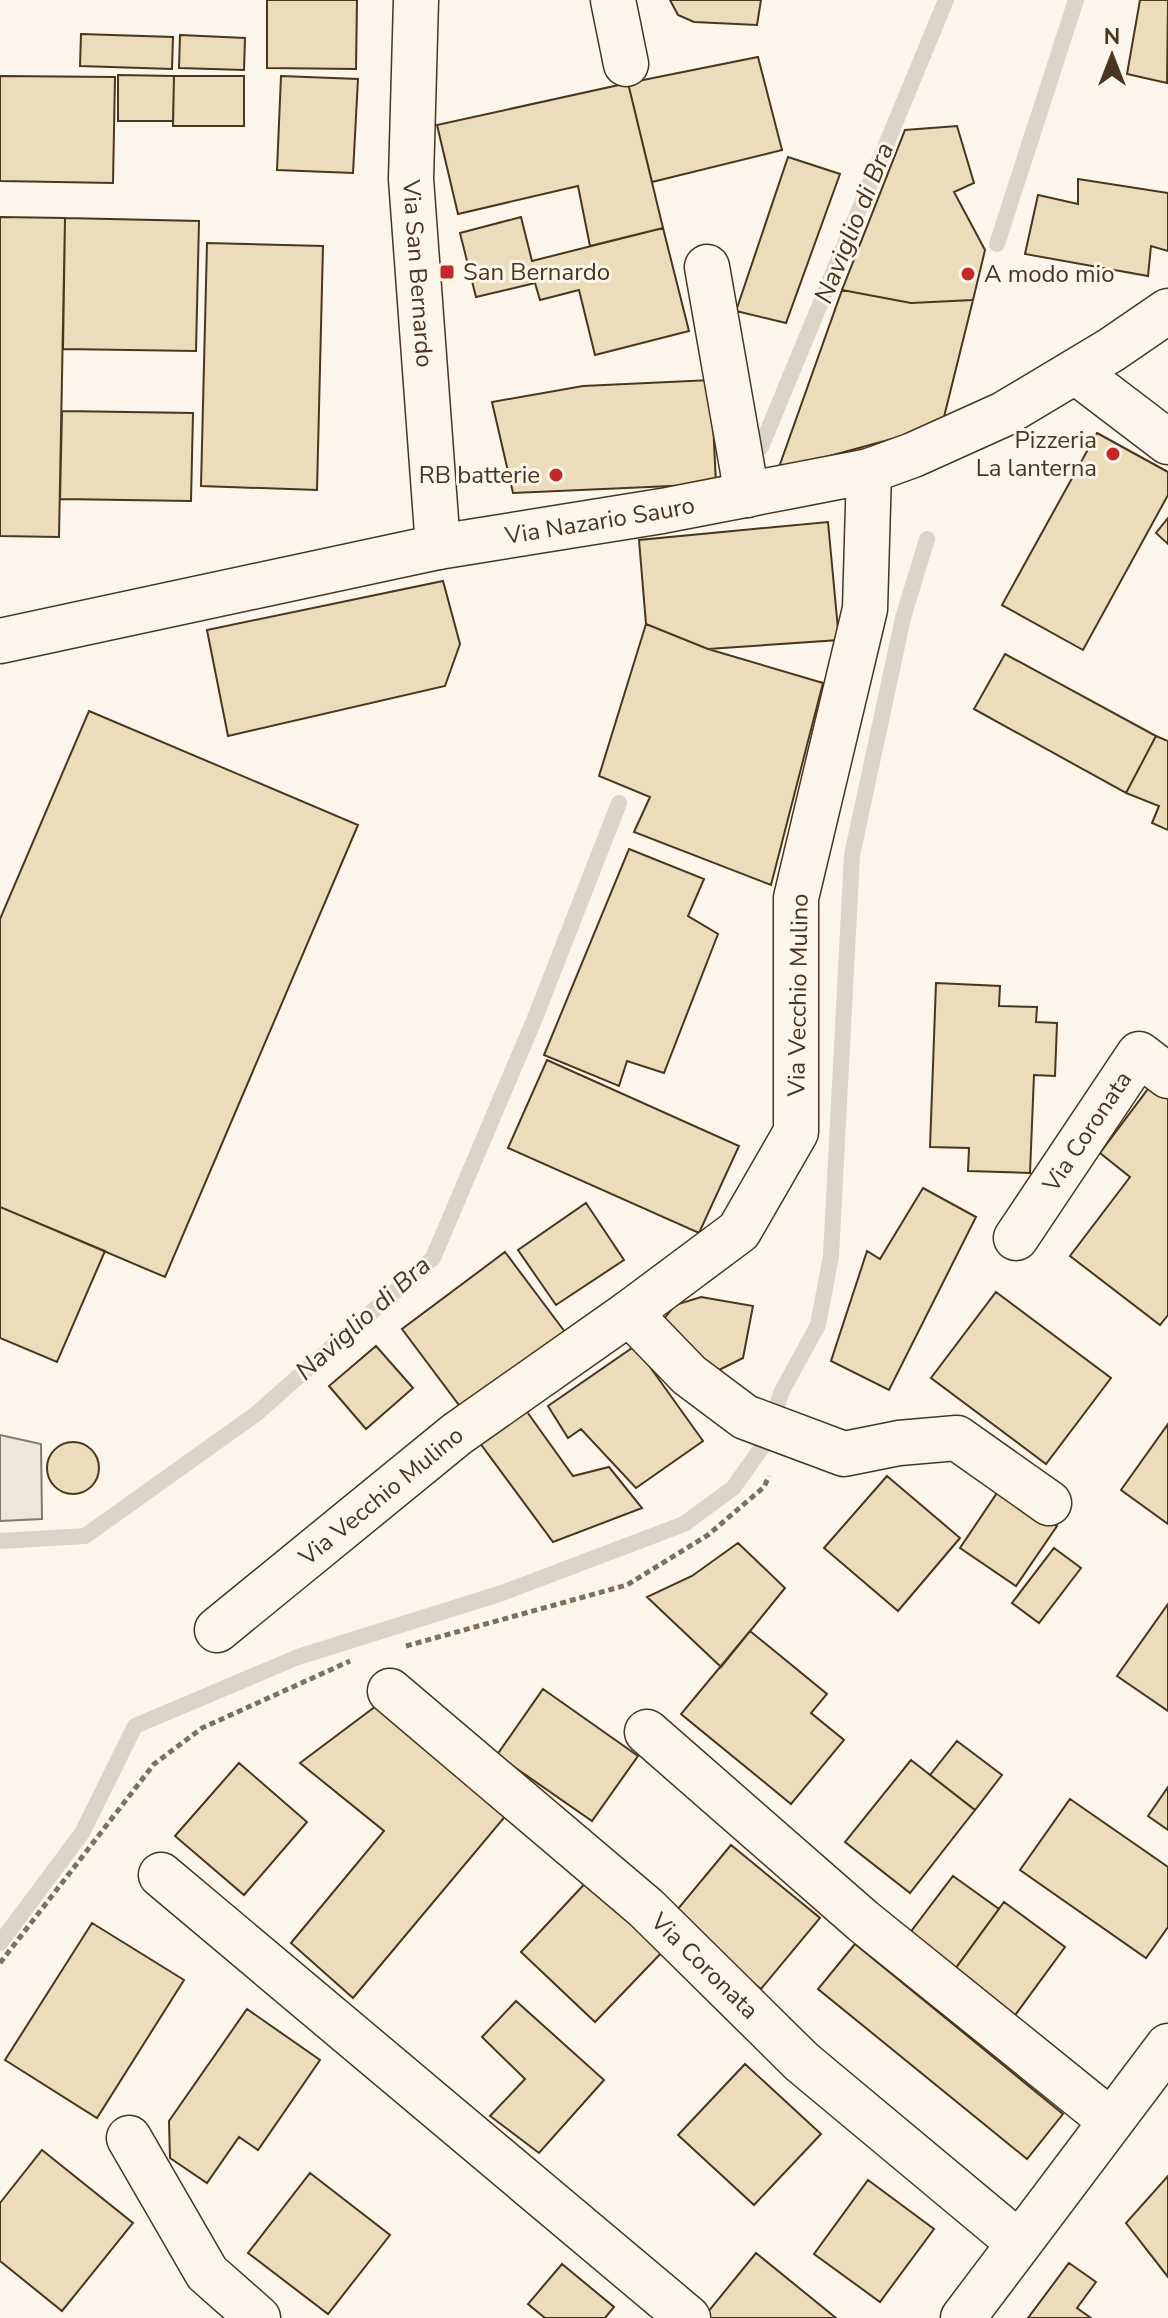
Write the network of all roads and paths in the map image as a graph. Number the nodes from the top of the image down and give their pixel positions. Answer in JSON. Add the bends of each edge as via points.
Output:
{"nodes":[{"id":1,"x":416,"y":0,"type":"edge"},
{"id":2,"x":613,"y":0,"type":"edge"},
{"id":3,"x":626,"y":64,"type":"dead end"},
{"id":4,"x":707,"y":267,"type":"dead end"},
{"id":5,"x":1168,"y":311,"type":"edge"},
{"id":6,"x":1076,"y":372,"type":"junction"},
{"id":7,"x":1168,"y":442,"type":"edge"},
{"id":8,"x":869,"y":471,"type":"junction"},
{"id":9,"x":747,"y":495,"type":"junction"},
{"id":10,"x":438,"y":547,"type":"junction"},
{"id":11,"x":0,"y":641,"type":"edge"},
{"id":12,"x":1168,"y":1076,"type":"edge"},
{"id":13,"x":1016,"y":1238,"type":"dead end"},
{"id":14,"x":629,"y":1313,"type":"junction"},
{"id":15,"x":788,"y":1435,"type":"junction"},
{"id":16,"x":1049,"y":1503,"type":"dead end"},
{"id":17,"x":217,"y":1630,"type":"dead end"},
{"id":18,"x":362,"y":1658,"type":"dead end"},
{"id":19,"x":391,"y":1670,"type":"joint"},
{"id":20,"x":647,"y":1732,"type":"dead end"},
{"id":21,"x":161,"y":1875,"type":"dead end"},
{"id":22,"x":0,"y":1963,"type":"edge"},
{"id":23,"x":1168,"y":2046,"type":"edge"},
{"id":24,"x":1111,"y":2121,"type":"junction"},
{"id":25,"x":129,"y":2138,"type":"dead end"},
{"id":26,"x":1019,"y":2243,"type":"junction"},
{"id":27,"x":258,"y":2318,"type":"edge"},
{"id":28,"x":688,"y":2318,"type":"edge"},
{"id":29,"x":963,"y":2318,"type":"edge"}],
"edges":[{"from":1,"to":10,"type":"street","name":"Via San Bernardo","via":[[411,179]]},
{"from":2,"to":3,"type":"street"},
{"from":4,"to":9,"type":"street"},
{"from":5,"to":6,"type":"street","name":"Via Nazario Sauro"},
{"from":6,"to":7,"type":"street"},
{"from":6,"to":8,"type":"street","name":"Via Nazario Sauro","via":[[1004,414]]},
{"from":8,"to":9,"type":"street","name":"Via Nazario Sauro"},
{"from":8,"to":14,"type":"street","name":"Via Vecchio Mulino","via":[[865,609],[796,898],[796,1132],[739,1231]]},
{"from":9,"to":10,"type":"street","name":"Via Nazario Sauro"},
{"from":10,"to":11,"type":"street","name":"Via Nazario Sauro"},
{"from":12,"to":13,"type":"street","name":"Via Coronata","via":[[1139,1054]]},
{"from":14,"to":15,"type":"street","via":[[689,1375],[745,1417]]},
{"from":14,"to":17,"type":"street","name":"Via Vecchio Mulino","via":[[457,1434]]},
{"from":15,"to":16,"type":"street","via":[[844,1454],[957,1438]]},
{"from":15,"to":19,"type":"path","via":[[764,1487],[708,1535],[627,1585]]},
{"from":18,"to":22,"type":"path","via":[[202,1728],[154,1764]]},
{"from":19,"to":26,"type":"street","name":"Via Coronata","via":[[802,2062]]},
{"from":20,"to":24,"type":"street","via":[[863,1921]]},
{"from":21,"to":28,"type":"street"},
{"from":23,"to":24,"type":"street"},
{"from":24,"to":26,"type":"street"},
{"from":25,"to":27,"type":"street","via":[[207,2273]]},
{"from":26,"to":29,"type":"street"}]}
